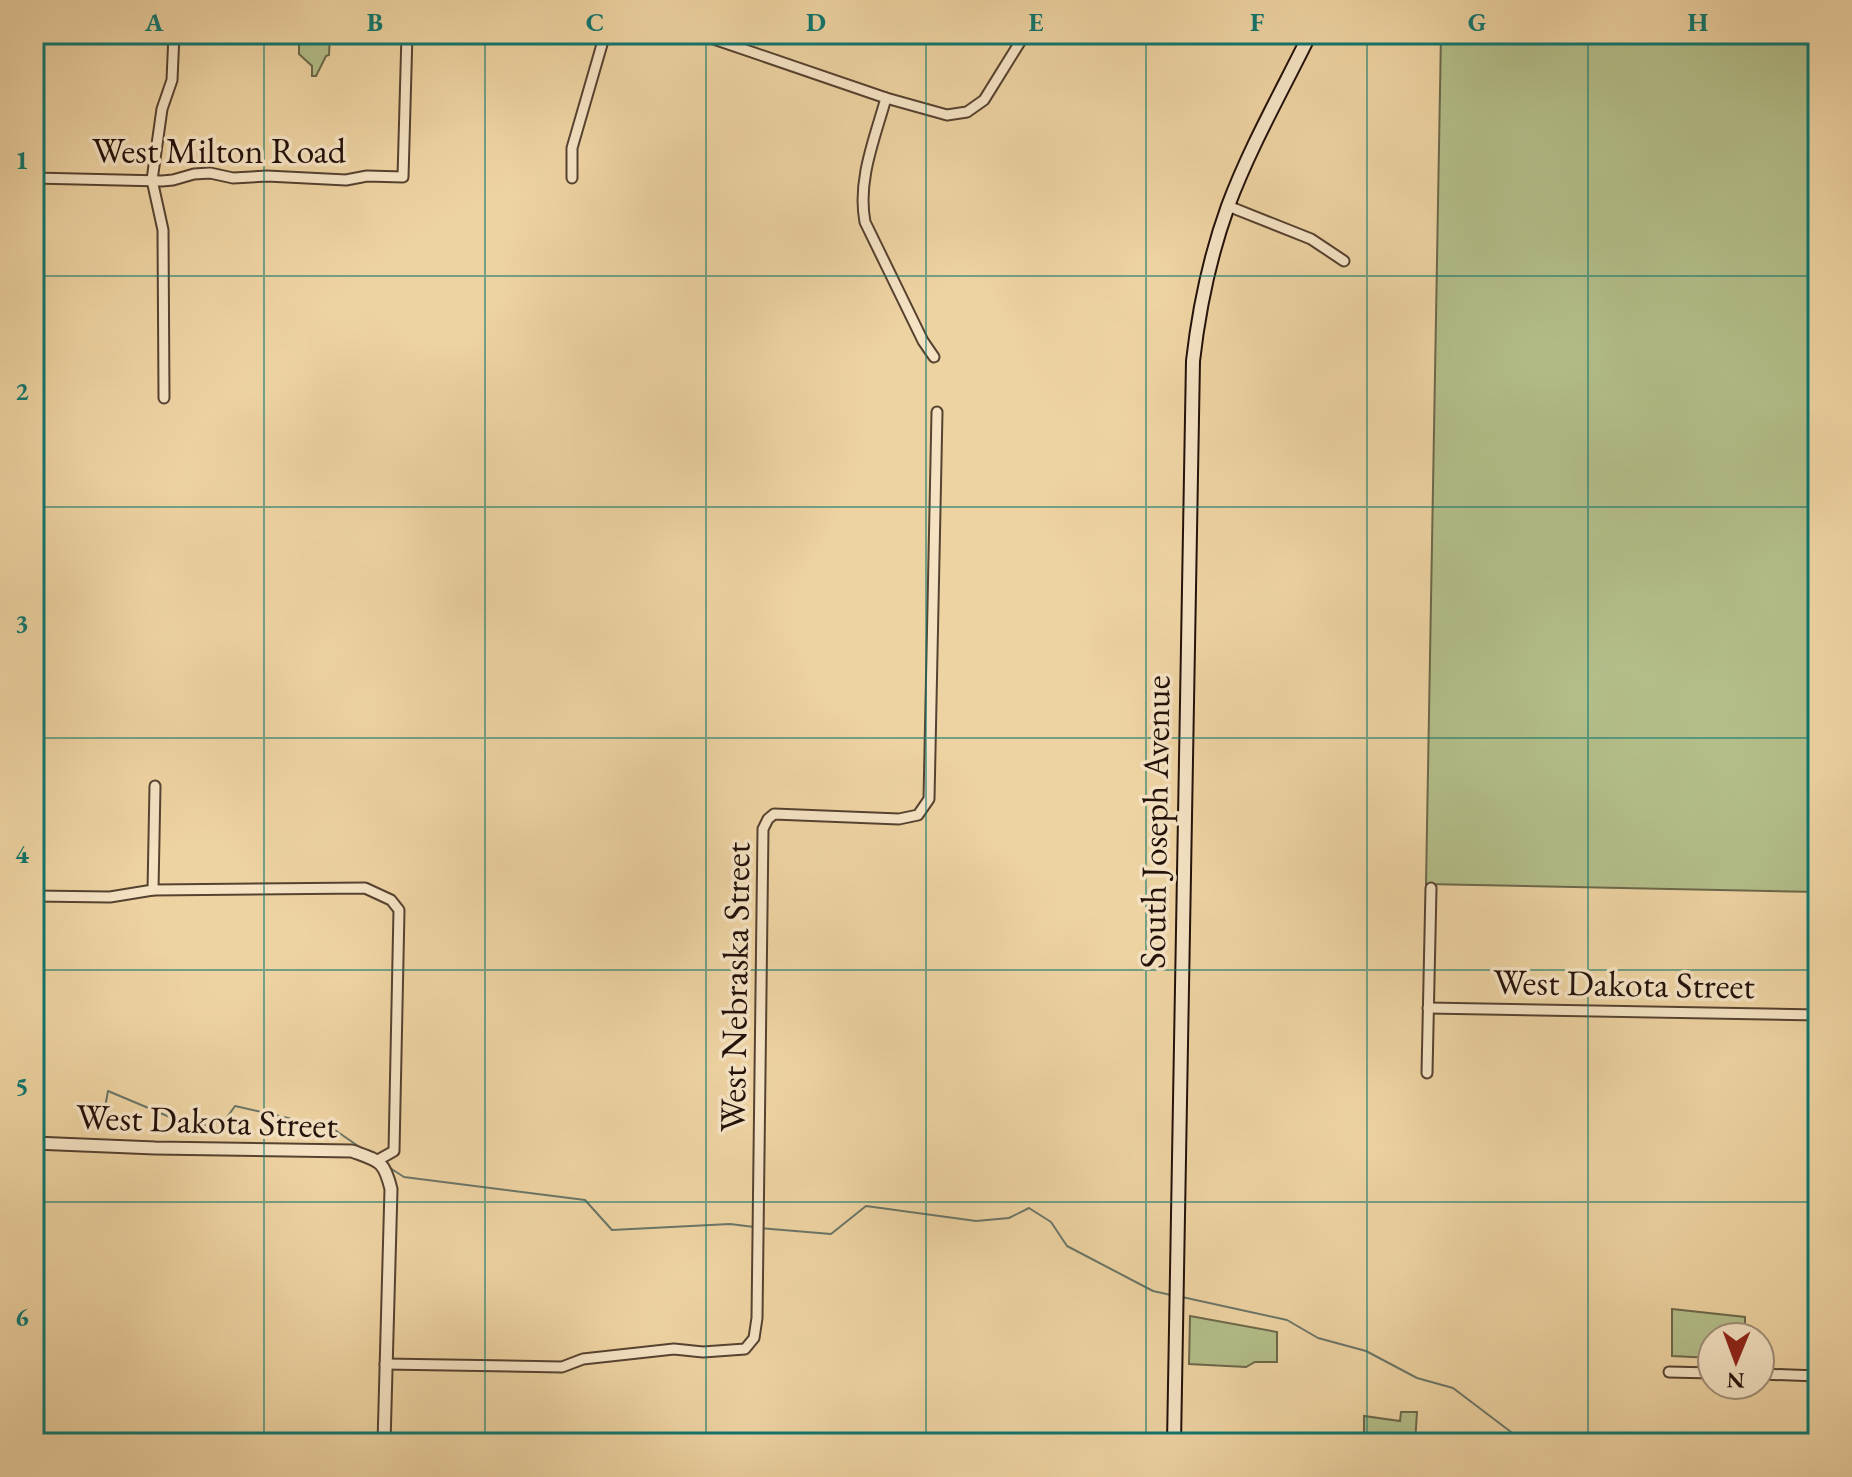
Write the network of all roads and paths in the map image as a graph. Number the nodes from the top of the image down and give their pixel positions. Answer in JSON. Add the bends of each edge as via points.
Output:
{"nodes":[{"id":1,"x":174,"y":34,"type":"edge"},
{"id":2,"x":407,"y":34,"type":"edge"},
{"id":3,"x":605,"y":34,"type":"edge"},
{"id":4,"x":699,"y":34,"type":"edge"},
{"id":5,"x":1025,"y":34,"type":"edge"},
{"id":6,"x":1310,"y":34,"type":"edge"},
{"id":7,"x":1409,"y":34,"type":"edge"},
{"id":8,"x":1427,"y":38,"type":"dead end"},
{"id":9,"x":886,"y":98,"type":"junction"},
{"id":10,"x":34,"y":178,"type":"edge"},
{"id":11,"x":572,"y":178,"type":"dead end"},
{"id":12,"x":152,"y":180,"type":"junction"},
{"id":13,"x":1228,"y":206,"type":"junction"},
{"id":14,"x":1344,"y":261,"type":"dead end"},
{"id":15,"x":934,"y":357,"type":"dead end"},
{"id":16,"x":164,"y":398,"type":"dead end"},
{"id":17,"x":937,"y":412,"type":"dead end"},
{"id":18,"x":155,"y":786,"type":"dead end"},
{"id":19,"x":1431,"y":888,"type":"dead end"},
{"id":20,"x":153,"y":890,"type":"junction"},
{"id":21,"x":34,"y":896,"type":"edge"},
{"id":22,"x":1428,"y":1008,"type":"junction"},
{"id":23,"x":1818,"y":1015,"type":"edge"},
{"id":24,"x":1427,"y":1073,"type":"dead end"},
{"id":25,"x":34,"y":1143,"type":"edge"},
{"id":26,"x":378,"y":1160,"type":"junction"},
{"id":27,"x":385,"y":1364,"type":"junction"},
{"id":28,"x":1669,"y":1372,"type":"dead end"},
{"id":29,"x":1696,"y":1373,"type":"edge"},
{"id":30,"x":1776,"y":1375,"type":"edge"},
{"id":31,"x":1818,"y":1376,"type":"edge"},
{"id":32,"x":384,"y":1443,"type":"edge"},
{"id":33,"x":1174,"y":1443,"type":"edge"}],
"edges":[{"from":1,"to":12,"type":"street","via":[[172,80],[162,109]]},
{"from":2,"to":12,"type":"street","name":"West Milton Road","via":[[403,177],[233,178],[210,173]]},
{"from":3,"to":11,"type":"street","via":[[572,148]]},
{"from":4,"to":9,"type":"street"},
{"from":5,"to":9,"type":"street","via":[[984,100],[967,112],[947,115]]},
{"from":6,"to":13,"type":"main road","name":"South Joseph Avenue"},
{"from":7,"to":8,"type":"street"},
{"from":9,"to":15,"type":"street","via":[[865,176],[865,222]]},
{"from":10,"to":12,"type":"street","name":"West Milton Road"},
{"from":12,"to":16,"type":"street","via":[[163,230]]},
{"from":13,"to":14,"type":"street","via":[[1311,239]]},
{"from":13,"to":33,"type":"main road","name":"South Joseph Avenue","via":[[1203,294],[1192,373]]},
{"from":17,"to":27,"type":"street","name":"West Nebraska Street","via":[[929,799],[918,815],[899,819],[774,814],[763,829],[754,1338],[745,1349],[674,1349],[583,1359],[562,1367]]},
{"from":18,"to":20,"type":"street"},
{"from":19,"to":22,"type":"street"},
{"from":20,"to":21,"type":"street","via":[[110,897]]},
{"from":20,"to":26,"type":"street","via":[[365,888],[391,900],[399,910],[394,1151]]},
{"from":22,"to":23,"type":"street","name":"West Dakota Street"},
{"from":22,"to":24,"type":"street"},
{"from":25,"to":26,"type":"street","name":"West Dakota Street","via":[[352,1151]]},
{"from":26,"to":27,"type":"street","via":[[391,1189]]},
{"from":27,"to":32,"type":"street"},
{"from":28,"to":29,"type":"street"},
{"from":30,"to":31,"type":"street"}]}
